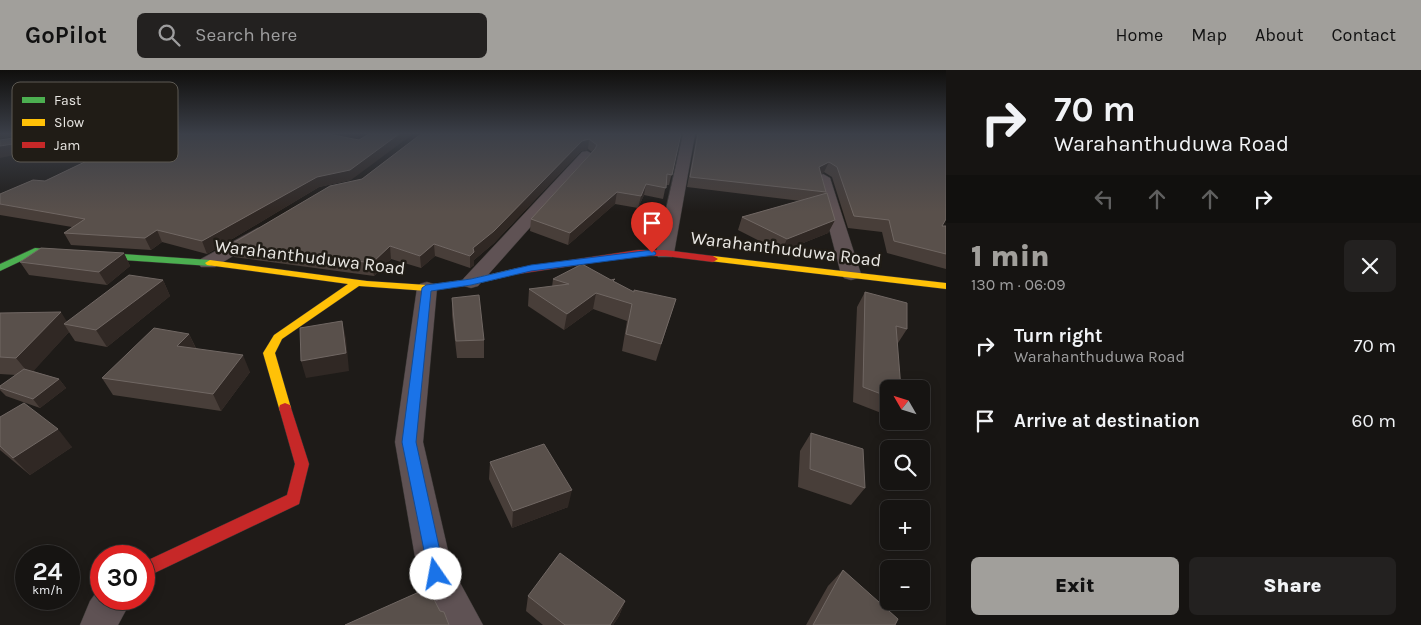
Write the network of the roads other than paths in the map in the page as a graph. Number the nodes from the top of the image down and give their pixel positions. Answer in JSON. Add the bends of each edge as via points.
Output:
{"nodes":[{"id":1,"x":583,"y":160,"type":"edge"},
{"id":2,"x":683,"y":160,"type":"edge"},
{"id":3,"x":823,"y":178,"type":"edge"},
{"id":4,"x":276,"y":222,"type":"edge"},
{"id":5,"x":665,"y":253,"type":"junction"},
{"id":6,"x":208,"y":262,"type":"junction"},
{"id":7,"x":0,"y":268,"type":"edge"},
{"id":8,"x":850,"y":274,"type":"junction"},
{"id":9,"x":471,"y":282,"type":"junction"},
{"id":10,"x":357,"y":283,"type":"junction"},
{"id":11,"x":946,"y":286,"type":"edge"},
{"id":12,"x":426,"y":288,"type":"junction"},
{"id":13,"x":155,"y":565,"type":"edge"},
{"id":14,"x":106,"y":610,"type":"edge"},
{"id":15,"x":99,"y":625,"type":"edge"},
{"id":16,"x":464,"y":625,"type":"edge"}],
"edges":[{"from":1,"to":9,"type":"street"},
{"from":2,"to":5,"type":"street"},
{"from":3,"to":8,"type":"street"},
{"from":4,"to":6,"type":"street"},
{"from":5,"to":8,"type":"street","name":"Warahanthuduwa Road"},
{"from":5,"to":9,"type":"street","name":"Warahanthuduwa Road","via":[[638,253],[531,268]]},
{"from":6,"to":7,"type":"street","name":"Warahanthuduwa Road","via":[[35,251]]},
{"from":6,"to":10,"type":"street","name":"Warahanthuduwa Road"},
{"from":8,"to":11,"type":"street","name":"Warahanthuduwa Road"},
{"from":9,"to":12,"type":"street","name":"Warahanthuduwa Road"},
{"from":10,"to":12,"type":"street","name":"Warahanthuduwa Road"},
{"from":10,"to":13,"type":"street","via":[[278,337],[269,353],[302,464],[294,498]]},
{"from":12,"to":16,"type":"street","via":[[409,442],[436,574]]},
{"from":14,"to":15,"type":"street"}]}
